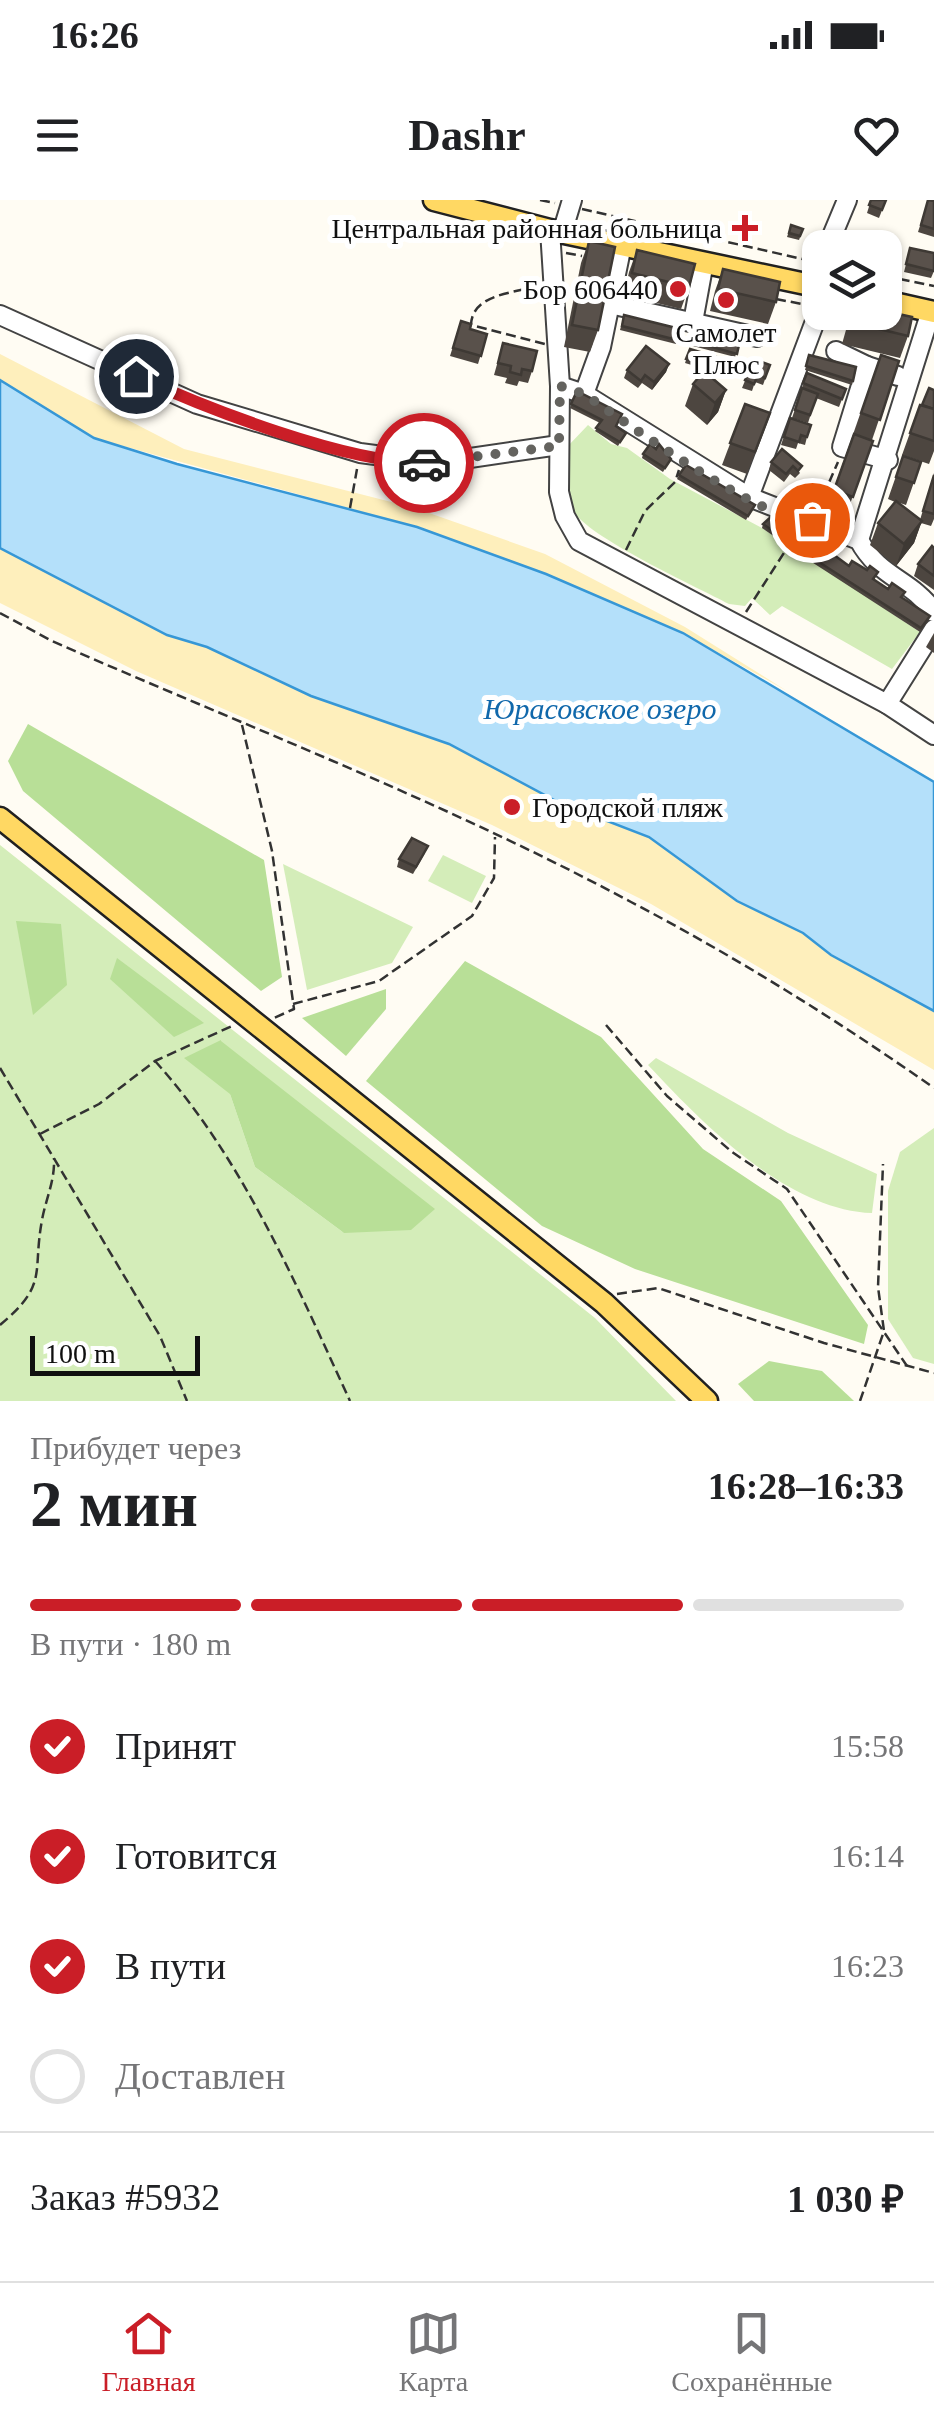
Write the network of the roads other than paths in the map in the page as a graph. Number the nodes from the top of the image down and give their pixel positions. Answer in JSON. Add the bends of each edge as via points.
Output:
{"nodes":[{"id":1,"x":434,"y":200,"type":"edge"},
{"id":2,"x":847,"y":200,"type":"edge"},
{"id":3,"x":570,"y":203,"type":"edge"},
{"id":4,"x":834,"y":230,"type":"edge"},
{"id":5,"x":554,"y":238,"type":"junction"},
{"id":6,"x":622,"y":245,"type":"junction"},
{"id":7,"x":704,"y":262,"type":"junction"},
{"id":8,"x":802,"y":274,"type":"edge"},
{"id":9,"x":610,"y":304,"type":"junction"},
{"id":10,"x":902,"y":305,"type":"edge"},
{"id":11,"x":933,"y":312,"type":"edge"},
{"id":12,"x":0,"y":315,"type":"edge"},
{"id":13,"x":693,"y":322,"type":"junction"},
{"id":14,"x":812,"y":330,"type":"edge"},
{"id":15,"x":757,"y":336,"type":"dead end"},
{"id":16,"x":836,"y":351,"type":"dead end"},
{"id":17,"x":866,"y":366,"type":"junction"},
{"id":18,"x":908,"y":379,"type":"junction"},
{"id":19,"x":560,"y":386,"type":"junction"},
{"id":20,"x":584,"y":394,"type":"junction"},
{"id":21,"x":559,"y":446,"type":"junction"},
{"id":22,"x":888,"y":460,"type":"junction"},
{"id":23,"x":749,"y":497,"type":"junction"},
{"id":24,"x":859,"y":540,"type":"junction"},
{"id":25,"x":934,"y":612,"type":"edge"},
{"id":26,"x":934,"y":629,"type":"edge"},
{"id":27,"x":886,"y":704,"type":"junction"},
{"id":28,"x":934,"y":735,"type":"edge"},
{"id":29,"x":0,"y":818,"type":"edge"},
{"id":30,"x":707,"y":1401,"type":"edge"}],
"edges":[{"from":1,"to":5,"type":"main road"},
{"from":2,"to":4,"type":"street"},
{"from":3,"to":5,"type":"street"},
{"from":5,"to":6,"type":"main road"},
{"from":5,"to":19,"type":"street"},
{"from":6,"to":7,"type":"main road"},
{"from":6,"to":9,"type":"street"},
{"from":7,"to":8,"type":"main road"},
{"from":7,"to":13,"type":"street"},
{"from":9,"to":13,"type":"street"},
{"from":9,"to":20,"type":"street"},
{"from":10,"to":11,"type":"main road"},
{"from":11,"to":18,"type":"street"},
{"from":12,"to":21,"type":"street","via":[[198,404],[360,453],[436,463]]},
{"from":13,"to":15,"type":"street"},
{"from":14,"to":23,"type":"street"},
{"from":16,"to":17,"type":"street"},
{"from":17,"to":18,"type":"street"},
{"from":17,"to":22,"type":"street","via":[[842,447]]},
{"from":18,"to":22,"type":"street"},
{"from":19,"to":20,"type":"street"},
{"from":19,"to":21,"type":"street"},
{"from":20,"to":23,"type":"street"},
{"from":21,"to":27,"type":"street","via":[[558,492],[579,540]]},
{"from":22,"to":24,"type":"street"},
{"from":23,"to":24,"type":"street"},
{"from":24,"to":25,"type":"street","via":[[871,562],[918,592]]},
{"from":26,"to":27,"type":"street"},
{"from":27,"to":28,"type":"street"},
{"from":29,"to":30,"type":"main road","via":[[596,1296]]}]}
